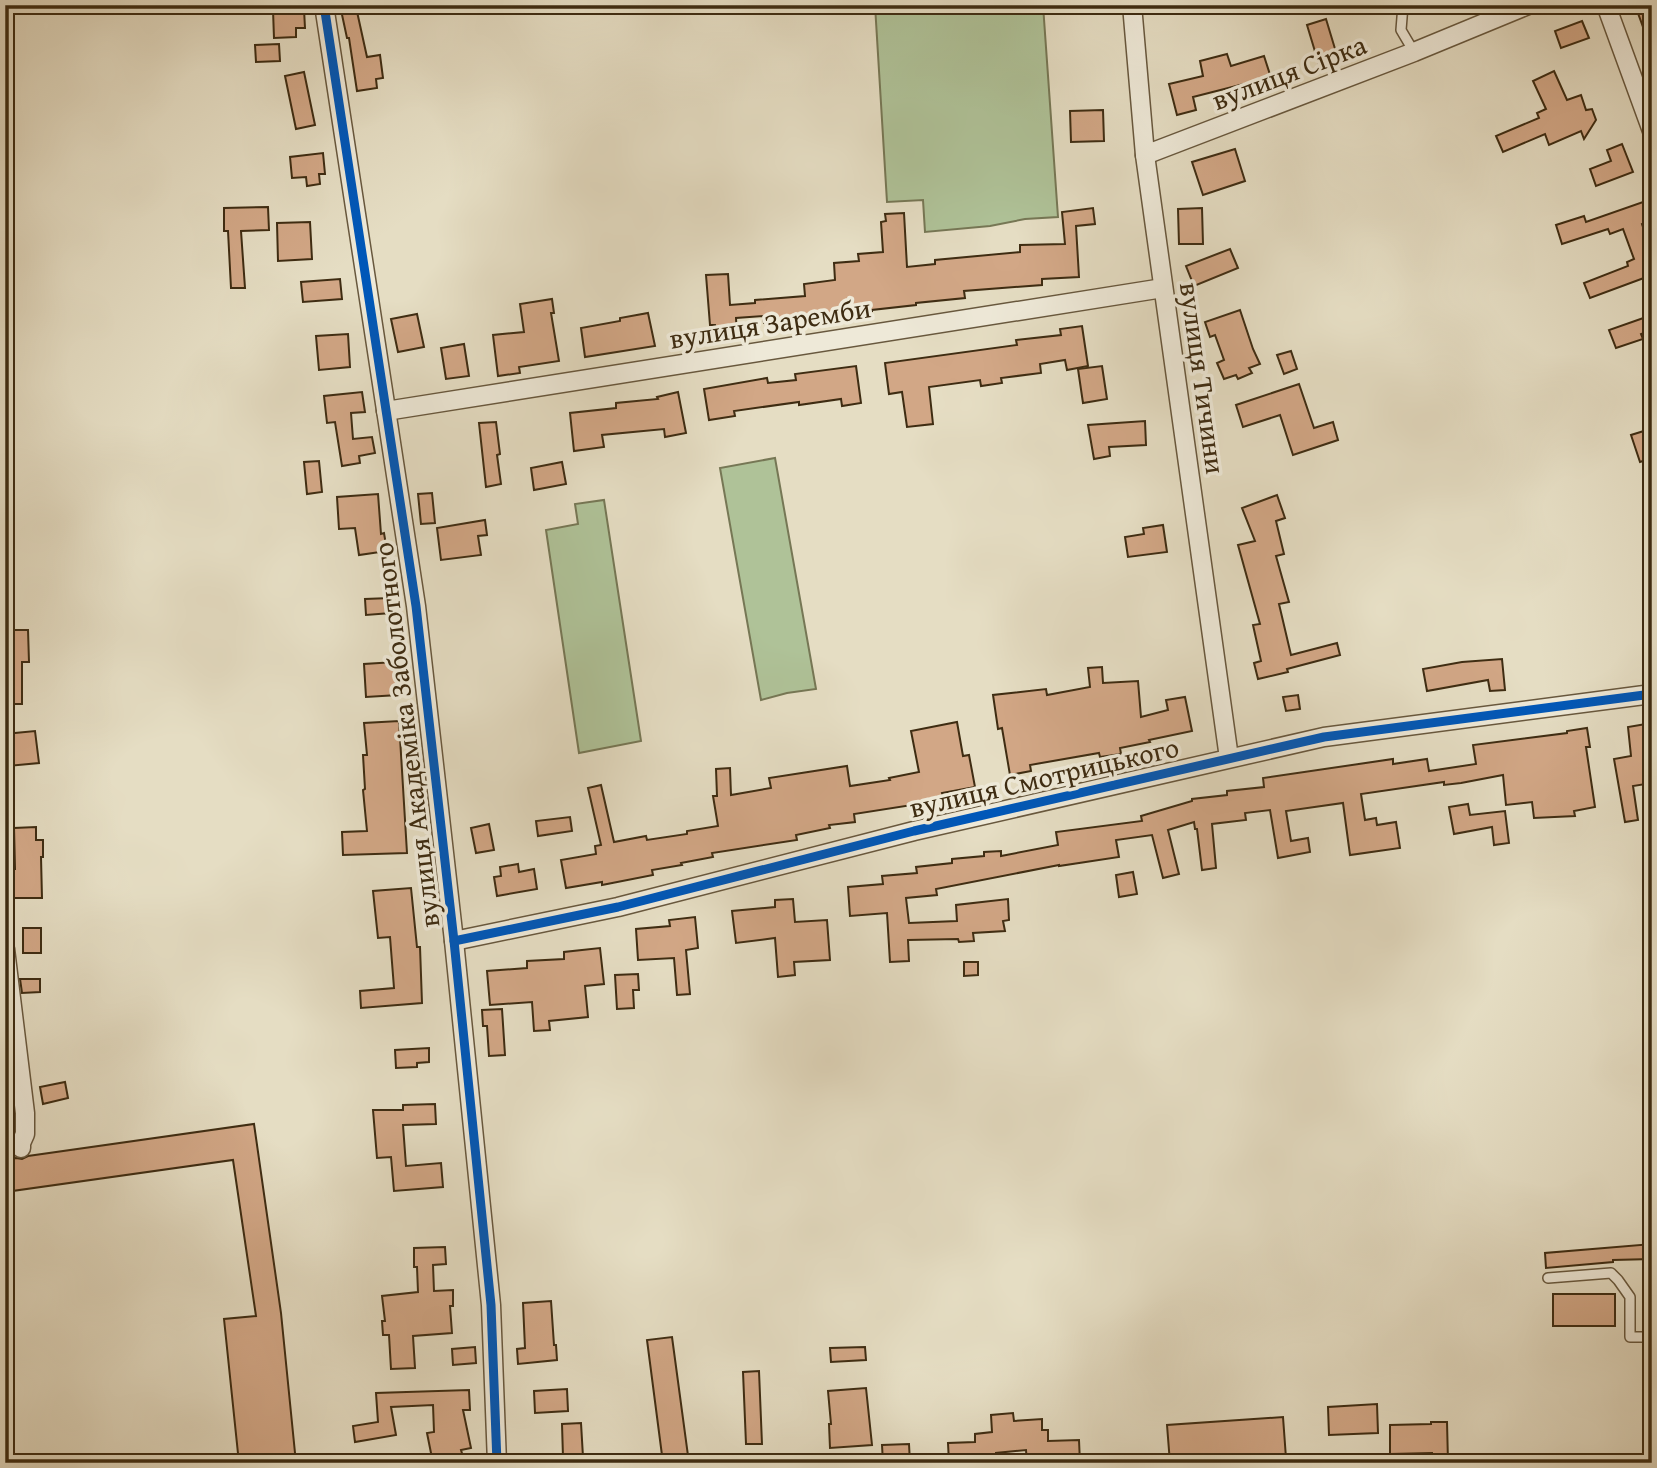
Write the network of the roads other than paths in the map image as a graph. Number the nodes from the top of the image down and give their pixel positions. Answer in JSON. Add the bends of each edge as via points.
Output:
{"nodes":[{"id":1,"x":324,"y":5,"type":"edge"},
{"id":2,"x":1132,"y":5,"type":"edge"},
{"id":3,"x":1403,"y":5,"type":"edge"},
{"id":4,"x":1528,"y":5,"type":"edge"},
{"id":5,"x":1606,"y":5,"type":"edge"},
{"id":6,"x":1414,"y":51,"type":"junction"},
{"id":7,"x":1652,"y":131,"type":"edge"},
{"id":8,"x":1145,"y":155,"type":"junction"},
{"id":9,"x":1163,"y":288,"type":"junction"},
{"id":10,"x":386,"y":411,"type":"junction"},
{"id":11,"x":1652,"y":694,"type":"edge"},
{"id":12,"x":1229,"y":758,"type":"junction"},
{"id":13,"x":454,"y":941,"type":"junction"},
{"id":14,"x":5,"y":949,"type":"edge"},
{"id":15,"x":21,"y":1148,"type":"dead end"},
{"id":16,"x":1548,"y":1278,"type":"dead end"},
{"id":17,"x":1652,"y":1337,"type":"edge"},
{"id":18,"x":497,"y":1463,"type":"edge"}],
"edges":[{"from":1,"to":10,"type":"street","name":"вулиця Академіка Заболотного"},
{"from":2,"to":8,"type":"street","name":"вулиця Тичини"},
{"from":3,"to":6,"type":"lane","via":[[1401,30]]},
{"from":4,"to":6,"type":"street","name":"вулиця Сірка"},
{"from":5,"to":7,"type":"street"},
{"from":6,"to":8,"type":"street","name":"вулиця Сірка"},
{"from":8,"to":9,"type":"street","name":"вулиця Тичини"},
{"from":9,"to":10,"type":"street","name":"вулиця Заремби"},
{"from":9,"to":12,"type":"street","name":"вулиця Тичини"},
{"from":10,"to":13,"type":"street","name":"вулиця Академіка Заболотного","via":[[416,606]]},
{"from":11,"to":12,"type":"street","name":"вулиця Смотрицького","via":[[1324,737]]},
{"from":12,"to":13,"type":"street","name":"вулиця Смотрицького","via":[[914,831],[618,907]]},
{"from":13,"to":18,"type":"street","name":"вулиця Академіка Заболотного","via":[[491,1305]]},
{"from":14,"to":15,"type":"street","via":[[25,1113]]},
{"from":16,"to":17,"type":"lane","via":[[1611,1273],[1630,1297],[1630,1337]]}]}
